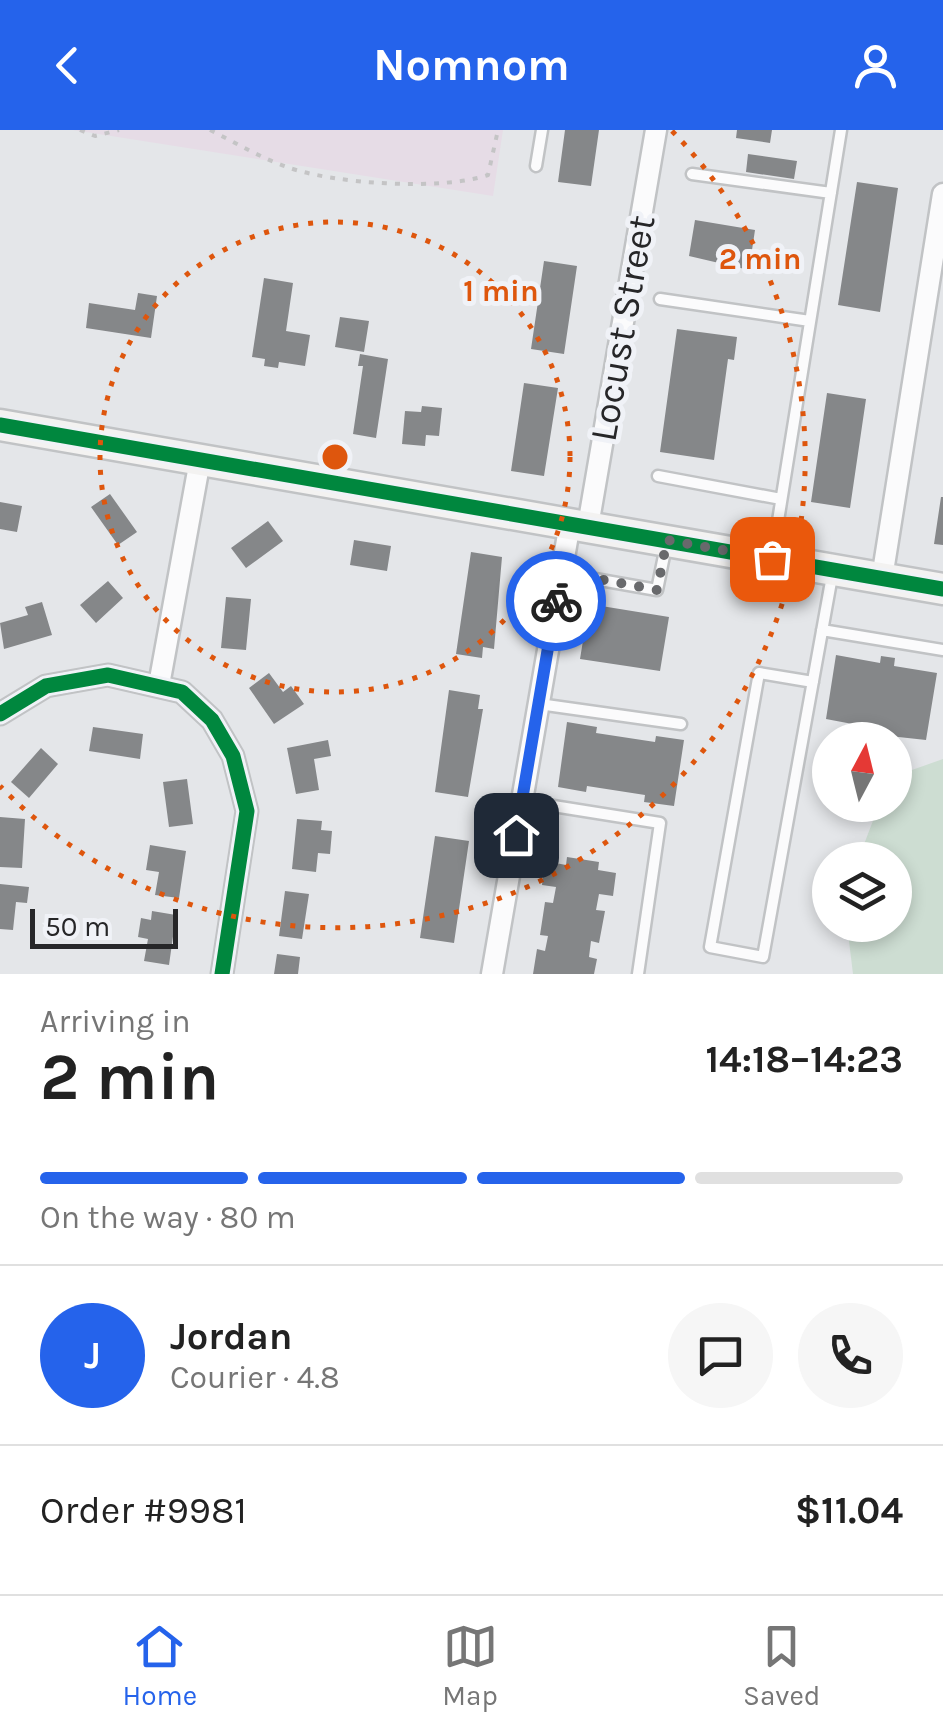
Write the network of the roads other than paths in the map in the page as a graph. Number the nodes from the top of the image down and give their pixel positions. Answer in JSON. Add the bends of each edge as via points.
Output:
{"nodes":[{"id":1,"x":542,"y":130,"type":"edge"},
{"id":2,"x":656,"y":130,"type":"edge"},
{"id":3,"x":841,"y":130,"type":"edge"},
{"id":4,"x":536,"y":166,"type":"dead end"},
{"id":5,"x":692,"y":174,"type":"dead end"},
{"id":6,"x":831,"y":193,"type":"junction"},
{"id":7,"x":943,"y":194,"type":"edge"},
{"id":8,"x":660,"y":300,"type":"dead end"},
{"id":9,"x":810,"y":321,"type":"junction"},
{"id":10,"x":0,"y":426,"type":"edge"},
{"id":11,"x":200,"y":460,"type":"junction"},
{"id":12,"x":658,"y":476,"type":"dead end"},
{"id":13,"x":781,"y":499,"type":"junction"},
{"id":14,"x":579,"y":524,"type":"junction"},
{"id":15,"x":667,"y":540,"type":"junction"},
{"id":16,"x":772,"y":559,"type":"junction"},
{"id":17,"x":834,"y":570,"type":"junction"},
{"id":18,"x":562,"y":572,"type":"junction"},
{"id":19,"x":882,"y":578,"type":"junction"},
{"id":20,"x":943,"y":589,"type":"edge"},
{"id":21,"x":822,"y":630,"type":"junction"},
{"id":22,"x":943,"y":650,"type":"edge"},
{"id":23,"x":813,"y":682,"type":"junction"},
{"id":24,"x":160,"y":685,"type":"junction"},
{"id":25,"x":539,"y":704,"type":"junction"},
{"id":26,"x":0,"y":714,"type":"edge"},
{"id":27,"x":681,"y":724,"type":"dead end"},
{"id":28,"x":522,"y":800,"type":"junction"},
{"id":29,"x":222,"y":974,"type":"edge"},
{"id":30,"x":492,"y":974,"type":"edge"},
{"id":31,"x":638,"y":974,"type":"edge"}],
"edges":[{"from":1,"to":4,"type":"lane"},
{"from":2,"to":14,"type":"street","name":"Locust Street"},
{"from":3,"to":6,"type":"lane"},
{"from":5,"to":6,"type":"lane"},
{"from":6,"to":9,"type":"lane"},
{"from":7,"to":19,"type":"street"},
{"from":8,"to":9,"type":"lane"},
{"from":9,"to":13,"type":"lane"},
{"from":10,"to":11,"type":"street"},
{"from":11,"to":14,"type":"street"},
{"from":11,"to":24,"type":"street"},
{"from":12,"to":13,"type":"lane"},
{"from":13,"to":16,"type":"lane"},
{"from":14,"to":15,"type":"street"},
{"from":14,"to":18,"type":"street","name":"Locust Street"},
{"from":15,"to":16,"type":"street"},
{"from":15,"to":18,"type":"lane","via":[[657,590]]},
{"from":16,"to":17,"type":"street"},
{"from":17,"to":19,"type":"street"},
{"from":17,"to":21,"type":"lane"},
{"from":18,"to":25,"type":"street","name":"Locust Street"},
{"from":19,"to":20,"type":"street"},
{"from":21,"to":22,"type":"lane"},
{"from":21,"to":23,"type":"lane"},
{"from":23,"to":23,"type":"lane","via":[[763,957],[710,947],[759,673]]},
{"from":24,"to":26,"type":"street","via":[[108,675],[79,678],[46,686]]},
{"from":24,"to":29,"type":"street","via":[[182,692],[212,720],[234,756],[245,795]]},
{"from":25,"to":27,"type":"lane"},
{"from":25,"to":28,"type":"street","name":"Locust Street"},
{"from":28,"to":30,"type":"street","name":"Locust Street"},
{"from":28,"to":31,"type":"lane","via":[[660,824]]}]}
